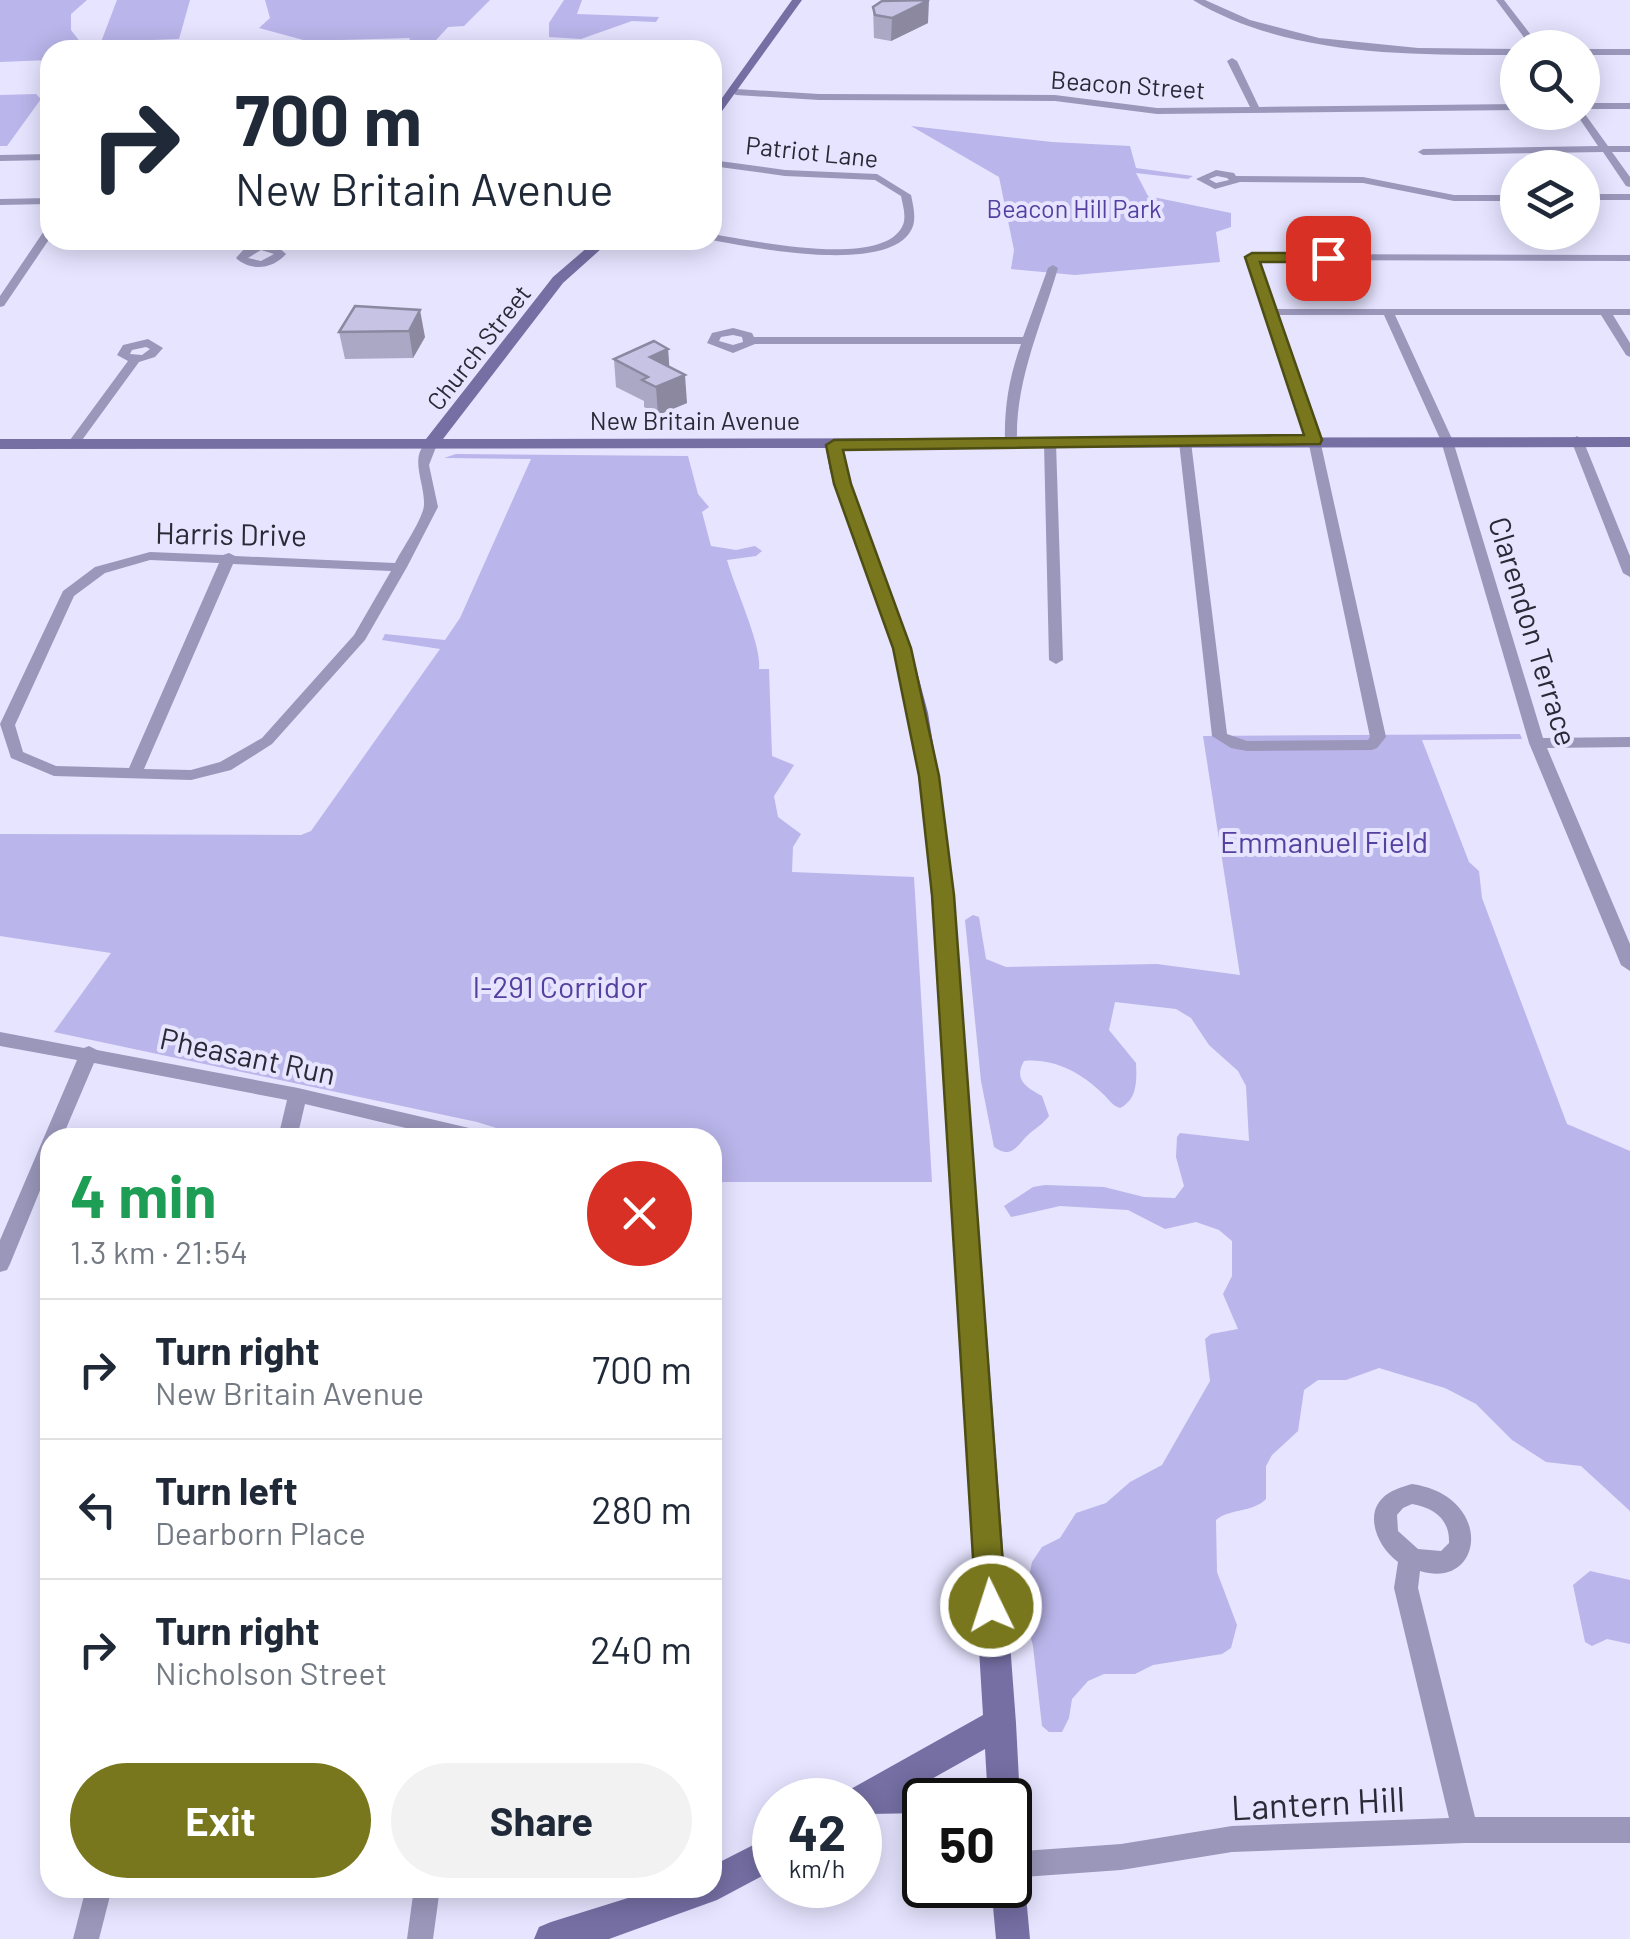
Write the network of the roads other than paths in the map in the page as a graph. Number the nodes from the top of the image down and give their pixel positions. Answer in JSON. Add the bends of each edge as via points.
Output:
{"nodes":[{"id":1,"x":797,"y":0,"type":"edge"},
{"id":2,"x":1197,"y":0,"type":"edge"},
{"id":3,"x":1500,"y":0,"type":"edge"},
{"id":4,"x":1523,"y":30,"type":"edge"},
{"id":5,"x":1500,"y":52,"type":"edge"},
{"id":6,"x":1600,"y":52,"type":"edge"},
{"id":7,"x":1630,"y":52,"type":"edge"},
{"id":8,"x":1232,"y":61,"type":"dead end"},
{"id":9,"x":736,"y":92,"type":"junction"},
{"id":10,"x":1630,"y":106,"type":"edge"},
{"id":11,"x":1500,"y":107,"type":"edge"},
{"id":12,"x":1600,"y":108,"type":"edge"},
{"id":13,"x":722,"y":109,"type":"edge"},
{"id":14,"x":1256,"y":110,"type":"junction"},
{"id":15,"x":1594,"y":130,"type":"edge"},
{"id":16,"x":1605,"y":149,"type":"junction"},
{"id":17,"x":1630,"y":149,"type":"edge"},
{"id":18,"x":1423,"y":152,"type":"dead end"},
{"id":19,"x":40,"y":157,"type":"edge"},
{"id":20,"x":0,"y":158,"type":"edge"},
{"id":21,"x":722,"y":164,"type":"edge"},
{"id":22,"x":1235,"y":179,"type":"dead end"},
{"id":23,"x":1630,"y":184,"type":"edge"},
{"id":24,"x":1630,"y":197,"type":"edge"},
{"id":25,"x":1500,"y":198,"type":"edge"},
{"id":26,"x":1600,"y":198,"type":"edge"},
{"id":27,"x":0,"y":202,"type":"edge"},
{"id":28,"x":40,"y":202,"type":"edge"},
{"id":29,"x":722,"y":238,"type":"edge"},
{"id":30,"x":40,"y":244,"type":"edge"},
{"id":31,"x":592,"y":250,"type":"edge"},
{"id":32,"x":1630,"y":258,"type":"edge"},
{"id":33,"x":1053,"y":268,"type":"dead end"},
{"id":34,"x":1,"y":300,"type":"edge"},
{"id":35,"x":1270,"y":312,"type":"junction"},
{"id":36,"x":1388,"y":312,"type":"junction"},
{"id":37,"x":1606,"y":312,"type":"junction"},
{"id":38,"x":1630,"y":312,"type":"edge"},
{"id":39,"x":750,"y":340,"type":"dead end"},
{"id":40,"x":1026,"y":341,"type":"junction"},
{"id":41,"x":1630,"y":353,"type":"edge"},
{"id":42,"x":135,"y":359,"type":"dead end"},
{"id":43,"x":1314,"y":440,"type":"junction"},
{"id":44,"x":1577,"y":440,"type":"junction"},
{"id":45,"x":1447,"y":441,"type":"junction"},
{"id":46,"x":432,"y":442,"type":"junction"},
{"id":47,"x":1050,"y":442,"type":"junction"},
{"id":48,"x":1185,"y":442,"type":"junction"},
{"id":49,"x":1630,"y":442,"type":"edge"},
{"id":50,"x":1012,"y":443,"type":"junction"},
{"id":51,"x":0,"y":444,"type":"edge"},
{"id":52,"x":73,"y":444,"type":"junction"},
{"id":53,"x":834,"y":445,"type":"junction"},
{"id":54,"x":229,"y":557,"type":"junction"},
{"id":55,"x":400,"y":567,"type":"junction"},
{"id":56,"x":1630,"y":573,"type":"edge"},
{"id":57,"x":1056,"y":660,"type":"dead end"},
{"id":58,"x":1630,"y":742,"type":"edge"},
{"id":59,"x":1537,"y":743,"type":"junction"},
{"id":60,"x":134,"y":774,"type":"junction"},
{"id":61,"x":1630,"y":966,"type":"edge"},
{"id":62,"x":0,"y":1039,"type":"edge"},
{"id":63,"x":89,"y":1053,"type":"junction"},
{"id":64,"x":298,"y":1094,"type":"junction"},
{"id":65,"x":56,"y":1128,"type":"edge"},
{"id":66,"x":290,"y":1128,"type":"edge"},
{"id":67,"x":440,"y":1128,"type":"edge"},
{"id":68,"x":40,"y":1164,"type":"edge"},
{"id":69,"x":22,"y":1204,"type":"junction"},
{"id":70,"x":0,"y":1205,"type":"edge"},
{"id":71,"x":0,"y":1264,"type":"edge"},
{"id":72,"x":1410,"y":1559,"type":"dead end"},
{"id":73,"x":1000,"y":1723,"type":"junction"},
{"id":74,"x":1003,"y":1778,"type":"edge"},
{"id":75,"x":882,"y":1789,"type":"edge"},
{"id":76,"x":1465,"y":1830,"type":"junction"},
{"id":77,"x":1630,"y":1830,"type":"edge"},
{"id":78,"x":752,"y":1863,"type":"edge"},
{"id":79,"x":1032,"y":1863,"type":"edge"},
{"id":80,"x":722,"y":1879,"type":"edge"},
{"id":81,"x":96,"y":1898,"type":"edge"},
{"id":82,"x":426,"y":1898,"type":"edge"},
{"id":83,"x":679,"y":1898,"type":"edge"},
{"id":84,"x":1010,"y":1908,"type":"edge"},
{"id":85,"x":86,"y":1939,"type":"edge"},
{"id":86,"x":420,"y":1939,"type":"edge"},
{"id":87,"x":551,"y":1939,"type":"edge"},
{"id":88,"x":1012,"y":1939,"type":"edge"}],
"edges":[{"from":1,"to":9,"type":"main road"},
{"from":2,"to":5,"type":"street","via":[[1254,24],[1335,43]]},
{"from":3,"to":4,"type":"street"},
{"from":6,"to":7,"type":"street"},
{"from":8,"to":14,"type":"street"},
{"from":9,"to":13,"type":"main road"},
{"from":9,"to":14,"type":"street","name":"Beacon Street","via":[[1054,98],[1157,112]]},
{"from":10,"to":12,"type":"street"},
{"from":11,"to":14,"type":"street","name":"Beacon Street"},
{"from":15,"to":16,"type":"street"},
{"from":16,"to":17,"type":"street"},
{"from":16,"to":18,"type":"street"},
{"from":16,"to":23,"type":"street"},
{"from":19,"to":20,"type":"street"},
{"from":21,"to":29,"type":"street","name":"Patriot Lane","via":[[877,178],[906,195],[909,222],[894,240],[855,251]]},
{"from":22,"to":25,"type":"street","via":[[1363,180],[1454,198]]},
{"from":24,"to":26,"type":"street"},
{"from":27,"to":28,"type":"street"},
{"from":30,"to":34,"type":"street"},
{"from":31,"to":46,"type":"main road","name":"Church Street","via":[[558,280]]},
{"from":32,"to":35,"type":"street","via":[[1252,257]]},
{"from":33,"to":40,"type":"street"},
{"from":35,"to":36,"type":"street"},
{"from":35,"to":43,"type":"street"},
{"from":36,"to":37,"type":"street"},
{"from":36,"to":45,"type":"street","name":"Clarendon Terrace"},
{"from":37,"to":38,"type":"street"},
{"from":37,"to":41,"type":"street"},
{"from":39,"to":40,"type":"street"},
{"from":40,"to":50,"type":"street","via":[[1009,405]]},
{"from":42,"to":52,"type":"street"},
{"from":43,"to":45,"type":"main road","name":"New Britain Avenue"},
{"from":43,"to":48,"type":"main road","name":"New Britain Avenue"},
{"from":43,"to":48,"type":"street","via":[[1377,726],[1372,745],[1236,745],[1220,736]]},
{"from":44,"to":45,"type":"main road","name":"New Britain Avenue"},
{"from":44,"to":49,"type":"main road","name":"New Britain Avenue"},
{"from":44,"to":56,"type":"street"},
{"from":45,"to":59,"type":"street","name":"Clarendon Terrace"},
{"from":46,"to":52,"type":"main road","name":"New Britain Avenue"},
{"from":46,"to":53,"type":"main road","name":"New Britain Avenue"},
{"from":46,"to":55,"type":"street","name":"Harris Drive","via":[[424,465],[431,507]]},
{"from":47,"to":48,"type":"main road","name":"New Britain Avenue"},
{"from":47,"to":50,"type":"main road","name":"New Britain Avenue"},
{"from":47,"to":57,"type":"street"},
{"from":50,"to":53,"type":"main road","name":"New Britain Avenue"},
{"from":51,"to":52,"type":"main road","name":"New Britain Avenue"},
{"from":53,"to":73,"type":"main road","via":[[906,664],[934,812]]},
{"from":54,"to":55,"type":"street","name":"Harris Drive"},
{"from":54,"to":60,"type":"street"},
{"from":54,"to":60,"type":"street","name":"Harris Drive","via":[[150,556],[100,570],[68,594],[7,725],[16,756],[54,771]]},
{"from":55,"to":60,"type":"street","name":"Harris Drive","via":[[360,637],[267,741],[226,766],[191,775]]},
{"from":58,"to":59,"type":"street"},
{"from":59,"to":61,"type":"street","name":"Clarendon Terrace"},
{"from":62,"to":63,"type":"street","name":"Pheasant Run"},
{"from":63,"to":64,"type":"street","name":"Pheasant Run"},
{"from":63,"to":65,"type":"street"},
{"from":64,"to":66,"type":"street"},
{"from":64,"to":67,"type":"street","name":"Pheasant Run"},
{"from":68,"to":69,"type":"street"},
{"from":69,"to":70,"type":"street"},
{"from":69,"to":71,"type":"street"},
{"from":72,"to":76,"type":"street","via":[[1406,1588]]},
{"from":73,"to":74,"type":"main road"},
{"from":73,"to":75,"type":"main road"},
{"from":76,"to":77,"type":"street","name":"Lantern Hill"},
{"from":76,"to":79,"type":"street","name":"Lantern Hill","via":[[1232,1839]]},
{"from":78,"to":80,"type":"main road"},
{"from":81,"to":85,"type":"street"},
{"from":82,"to":86,"type":"street"},
{"from":83,"to":87,"type":"main road"},
{"from":84,"to":88,"type":"main road"}]}
